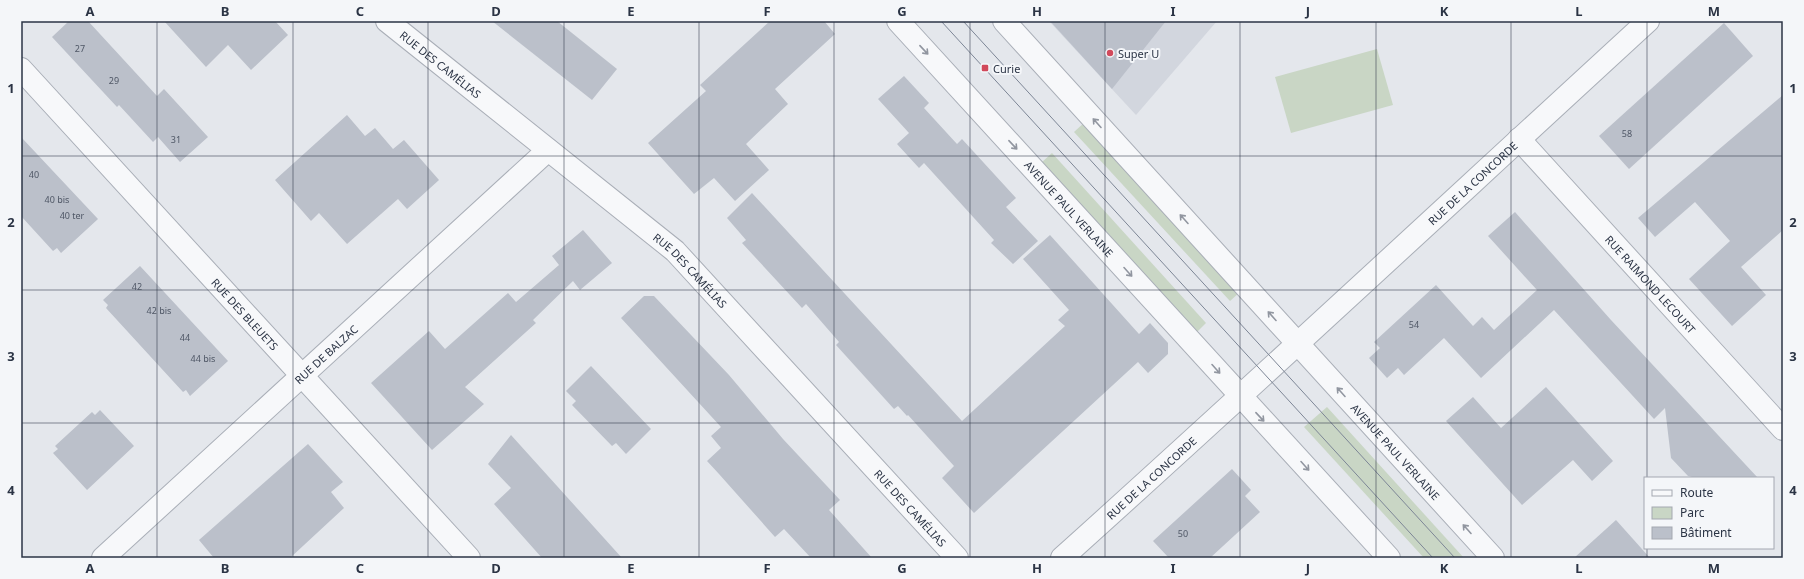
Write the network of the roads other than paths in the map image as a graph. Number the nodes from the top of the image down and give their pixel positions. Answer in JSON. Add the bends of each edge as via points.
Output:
{"nodes":[{"id":1,"x":387,"y":21,"type":"edge"},
{"id":2,"x":898,"y":21,"type":"edge"},
{"id":3,"x":1004,"y":21,"type":"edge"},
{"id":4,"x":1648,"y":21,"type":"edge"},
{"id":5,"x":21,"y":68,"type":"edge"},
{"id":6,"x":1519,"y":139,"type":"junction"},
{"id":7,"x":548,"y":150,"type":"junction"},
{"id":8,"x":1298,"y":345,"type":"junction"},
{"id":9,"x":303,"y":376,"type":"junction"},
{"id":10,"x":1241,"y":397,"type":"junction"},
{"id":11,"x":1783,"y":429,"type":"edge"},
{"id":12,"x":103,"y":558,"type":"edge"},
{"id":13,"x":469,"y":558,"type":"edge"},
{"id":14,"x":957,"y":558,"type":"edge"},
{"id":15,"x":1062,"y":558,"type":"edge"},
{"id":16,"x":1389,"y":558,"type":"edge"},
{"id":17,"x":1493,"y":558,"type":"edge"}],
"edges":[{"from":1,"to":7,"type":"street","name":"RUE DES CAMÉLIAS"},
{"from":2,"to":10,"type":"street","name":"AVENUE PAUL VERLAINE","one_way":true},
{"from":8,"to":3,"type":"street","name":"AVENUE PAUL VERLAINE","one_way":true},
{"from":4,"to":6,"type":"street","name":"RUE DE LA CONCORDE"},
{"from":5,"to":9,"type":"street","name":"RUE DES BLEUETS"},
{"from":6,"to":8,"type":"street","name":"RUE DE LA CONCORDE"},
{"from":6,"to":11,"type":"street","name":"RUE RAIMOND LECOURT"},
{"from":7,"to":9,"type":"street","name":"RUE DE BALZAC"},
{"from":7,"to":14,"type":"street","name":"RUE DES CAMÉLIAS","via":[[675,251]]},
{"from":8,"to":10,"type":"street"},
{"from":17,"to":8,"type":"street","name":"AVENUE PAUL VERLAINE","one_way":true},
{"from":9,"to":12,"type":"street","name":"RUE DE BALZAC"},
{"from":9,"to":13,"type":"street","name":"RUE DES BLEUETS"},
{"from":10,"to":15,"type":"street","name":"RUE DE LA CONCORDE"},
{"from":10,"to":16,"type":"street","name":"AVENUE PAUL VERLAINE","one_way":true}]}
